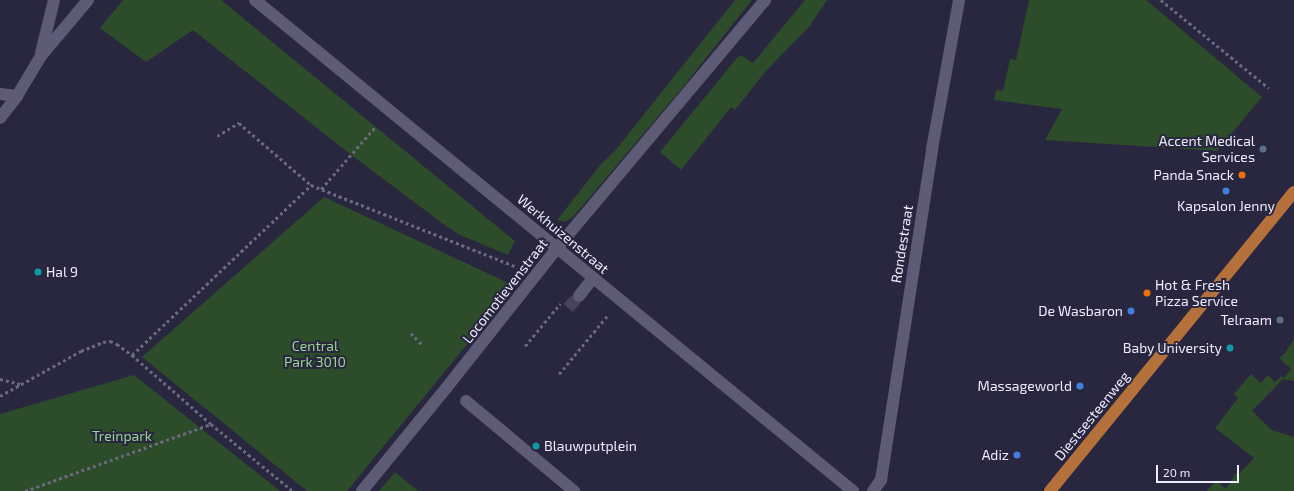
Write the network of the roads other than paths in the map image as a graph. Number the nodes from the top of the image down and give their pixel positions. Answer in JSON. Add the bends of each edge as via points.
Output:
{"nodes":[{"id":1,"x":54,"y":0,"type":"edge"},
{"id":2,"x":88,"y":0,"type":"edge"},
{"id":3,"x":255,"y":0,"type":"edge"},
{"id":4,"x":765,"y":0,"type":"edge"},
{"id":5,"x":959,"y":0,"type":"edge"},
{"id":6,"x":41,"y":56,"type":"junction"},
{"id":7,"x":0,"y":94,"type":"edge"},
{"id":8,"x":17,"y":96,"type":"junction"},
{"id":9,"x":0,"y":118,"type":"edge"},
{"id":10,"x":1294,"y":192,"type":"edge"},
{"id":11,"x":557,"y":248,"type":"junction"},
{"id":12,"x":593,"y":278,"type":"junction"},
{"id":13,"x":579,"y":296,"type":"tunnel mouth"},
{"id":14,"x":466,"y":401,"type":"dead end"},
{"id":15,"x":362,"y":491,"type":"edge"},
{"id":16,"x":574,"y":491,"type":"edge"},
{"id":17,"x":853,"y":491,"type":"edge"},
{"id":18,"x":873,"y":491,"type":"edge"},
{"id":19,"x":1050,"y":491,"type":"edge"}],
"edges":[{"from":1,"to":6,"type":"street"},
{"from":2,"to":6,"type":"street"},
{"from":3,"to":11,"type":"street","name":"Werkhuizenstraat"},
{"from":4,"to":11,"type":"street","name":"Locomotievenstraat"},
{"from":5,"to":18,"type":"street","name":"Rondestraat","via":[[932,149],[881,480]]},
{"from":6,"to":8,"type":"street"},
{"from":7,"to":8,"type":"street"},
{"from":8,"to":9,"type":"street"},
{"from":10,"to":19,"type":"main road","name":"Diestsesteenweg"},
{"from":11,"to":12,"type":"street","name":"Werkhuizenstraat"},
{"from":11,"to":15,"type":"street","name":"Locomotievenstraat"},
{"from":12,"to":13,"type":"street"},
{"from":12,"to":17,"type":"street","name":"Werkhuizenstraat"},
{"from":14,"to":16,"type":"street"}]}
